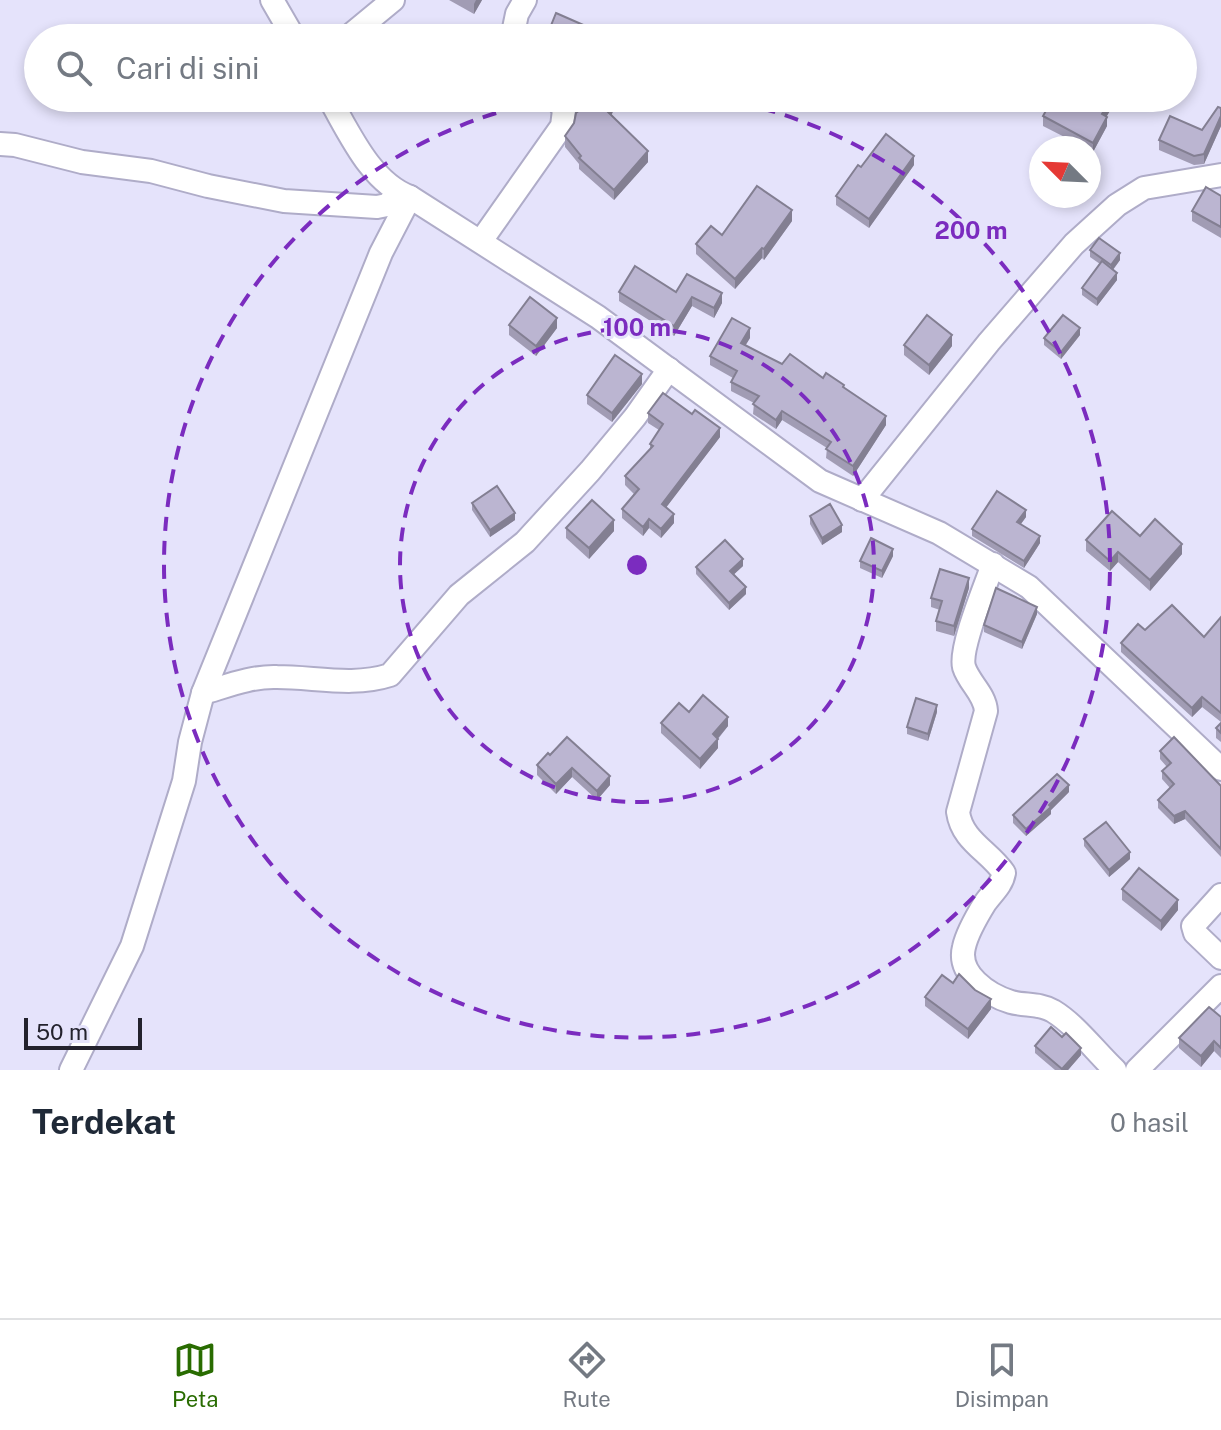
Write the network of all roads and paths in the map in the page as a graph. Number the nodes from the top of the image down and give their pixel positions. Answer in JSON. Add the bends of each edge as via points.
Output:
{"nodes":[{"id":1,"x":272,"y":0,"type":"edge"},
{"id":2,"x":393,"y":0,"type":"edge"},
{"id":3,"x":525,"y":0,"type":"edge"},
{"id":4,"x":286,"y":24,"type":"edge"},
{"id":5,"x":364,"y":24,"type":"edge"},
{"id":6,"x":515,"y":24,"type":"edge"},
{"id":7,"x":337,"y":112,"type":"edge"},
{"id":8,"x":564,"y":112,"type":"edge"},
{"id":9,"x":0,"y":144,"type":"edge"},
{"id":10,"x":1221,"y":175,"type":"edge"},
{"id":11,"x":404,"y":195,"type":"junction"},
{"id":12,"x":481,"y":241,"type":"junction"},
{"id":13,"x":669,"y":369,"type":"junction"},
{"id":14,"x":862,"y":500,"type":"junction"},
{"id":15,"x":993,"y":564,"type":"junction"},
{"id":16,"x":203,"y":693,"type":"junction"},
{"id":17,"x":1221,"y":769,"type":"edge"},
{"id":18,"x":1221,"y":895,"type":"edge"},
{"id":19,"x":1221,"y":958,"type":"edge"},
{"id":20,"x":1220,"y":990,"type":"edge"},
{"id":21,"x":71,"y":1070,"type":"edge"},
{"id":22,"x":1115,"y":1070,"type":"edge"},
{"id":23,"x":1137,"y":1070,"type":"edge"}],
"edges":[{"from":1,"to":4,"type":"street"},
{"from":2,"to":5,"type":"street"},
{"from":3,"to":6,"type":"street"},
{"from":7,"to":11,"type":"street","via":[[373,168]]},
{"from":8,"to":12,"type":"street","via":[[562,126]]},
{"from":9,"to":11,"type":"street","via":[[284,201],[377,207]]},
{"from":10,"to":14,"type":"street","via":[[1144,188],[1117,205],[1074,244],[989,342]]},
{"from":11,"to":12,"type":"street"},
{"from":11,"to":16,"type":"street"},
{"from":12,"to":13,"type":"street"},
{"from":13,"to":14,"type":"street","via":[[820,481]]},
{"from":13,"to":16,"type":"street","via":[[590,471],[525,542],[459,595],[390,675],[335,681],[253,679]]},
{"from":14,"to":15,"type":"street","via":[[939,533]]},
{"from":15,"to":17,"type":"street","via":[[1029,587]]},
{"from":15,"to":22,"type":"street","via":[[962,657],[986,711],[958,812],[967,835],[1004,873],[964,945],[962,960],[971,978],[1011,1002],[1051,1010]]},
{"from":16,"to":21,"type":"street","via":[[184,781],[132,946]]},
{"from":18,"to":19,"type":"street","via":[[1193,926]]},
{"from":20,"to":23,"type":"street"}]}
